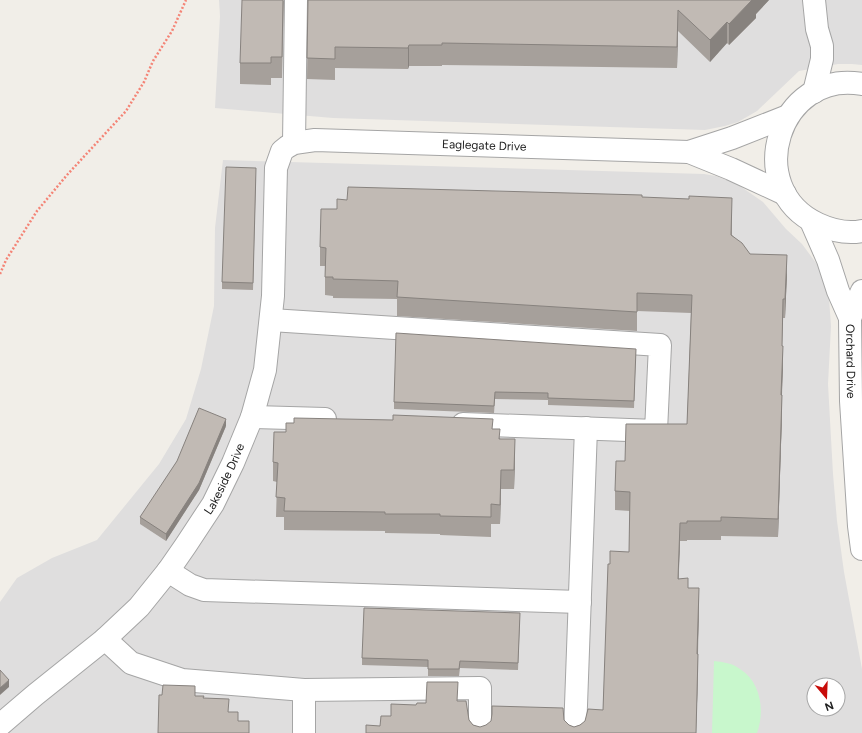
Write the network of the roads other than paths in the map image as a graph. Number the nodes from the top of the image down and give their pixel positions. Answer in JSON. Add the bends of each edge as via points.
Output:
{"nodes":[{"id":1,"x":296,"y":0,"type":"edge"},
{"id":2,"x":814,"y":0,"type":"edge"},
{"id":3,"x":862,"y":84,"type":"edge"},
{"id":4,"x":814,"y":92,"type":"junction"},
{"id":5,"x":788,"y":116,"type":"junction"},
{"id":6,"x":288,"y":147,"type":"junction"},
{"id":7,"x":689,"y":152,"type":"junction"},
{"id":8,"x":785,"y":194,"type":"junction"},
{"id":9,"x":811,"y":221,"type":"junction"},
{"id":10,"x":862,"y":231,"type":"edge"},
{"id":11,"x":862,"y":291,"type":"edge"},
{"id":12,"x":850,"y":318,"type":"junction"},
{"id":13,"x":271,"y":320,"type":"junction"},
{"id":14,"x":252,"y":417,"type":"junction"},
{"id":15,"x":348,"y":420,"type":"edge"},
{"id":16,"x":443,"y":424,"type":"edge"},
{"id":17,"x":586,"y":428,"type":"junction"},
{"id":18,"x":859,"y":483,"type":"edge"},
{"id":19,"x":862,"y":549,"type":"edge"},
{"id":20,"x":168,"y":571,"type":"junction"},
{"id":21,"x":580,"y":602,"type":"junction"},
{"id":22,"x":105,"y":639,"type":"junction"},
{"id":23,"x":304,"y":690,"type":"junction"},
{"id":24,"x":0,"y":725,"type":"edge"},
{"id":25,"x":304,"y":733,"type":"edge"},
{"id":26,"x":480,"y":733,"type":"edge"},
{"id":27,"x":575,"y":733,"type":"edge"}],
"edges":[{"from":1,"to":6,"type":"street","name":"Lakeside Drive"},
{"from":2,"to":4,"type":"street","via":[[816,29],[822,46],[822,59]]},
{"from":3,"to":4,"type":"street","via":[[833,84]]},
{"from":4,"to":5,"type":"street","via":[[799,102]]},
{"from":5,"to":7,"type":"street","name":"Eaglegate Drive"},
{"from":5,"to":8,"type":"street","via":[[780,130],[776,146],[778,179]]},
{"from":6,"to":7,"type":"street","name":"Eaglegate Drive","via":[[315,140]]},
{"from":6,"to":13,"type":"street","name":"Lakeside Drive","via":[[276,168]]},
{"from":7,"to":8,"type":"street","name":"Eaglegate Drive"},
{"from":8,"to":9,"type":"street","via":[[801,214]]},
{"from":9,"to":10,"type":"street","via":[[826,228]]},
{"from":9,"to":12,"type":"street","name":"Orchard Drive"},
{"from":11,"to":12,"type":"street","name":"Orchard Drive"},
{"from":12,"to":18,"type":"street","name":"Orchard Drive","via":[[851,401]]},
{"from":13,"to":14,"type":"street","name":"Lakeside Drive","via":[[265,370]]},
{"from":13,"to":17,"type":"street","via":[[660,345],[656,431]]},
{"from":14,"to":15,"type":"street"},
{"from":14,"to":20,"type":"street","name":"Lakeside Drive","via":[[213,504]]},
{"from":16,"to":17,"type":"street"},
{"from":17,"to":21,"type":"street"},
{"from":18,"to":19,"type":"street","name":"Orchard Drive"},
{"from":20,"to":21,"type":"street","via":[[190,585],[204,590]]},
{"from":20,"to":22,"type":"street","name":"Lakeside Drive","via":[[139,607]]},
{"from":21,"to":27,"type":"street"},
{"from":22,"to":23,"type":"street","via":[[130,663],[182,680]]},
{"from":22,"to":24,"type":"street","name":"Lakeside Drive"},
{"from":23,"to":25,"type":"street"},
{"from":23,"to":26,"type":"street","via":[[480,688]]}]}
